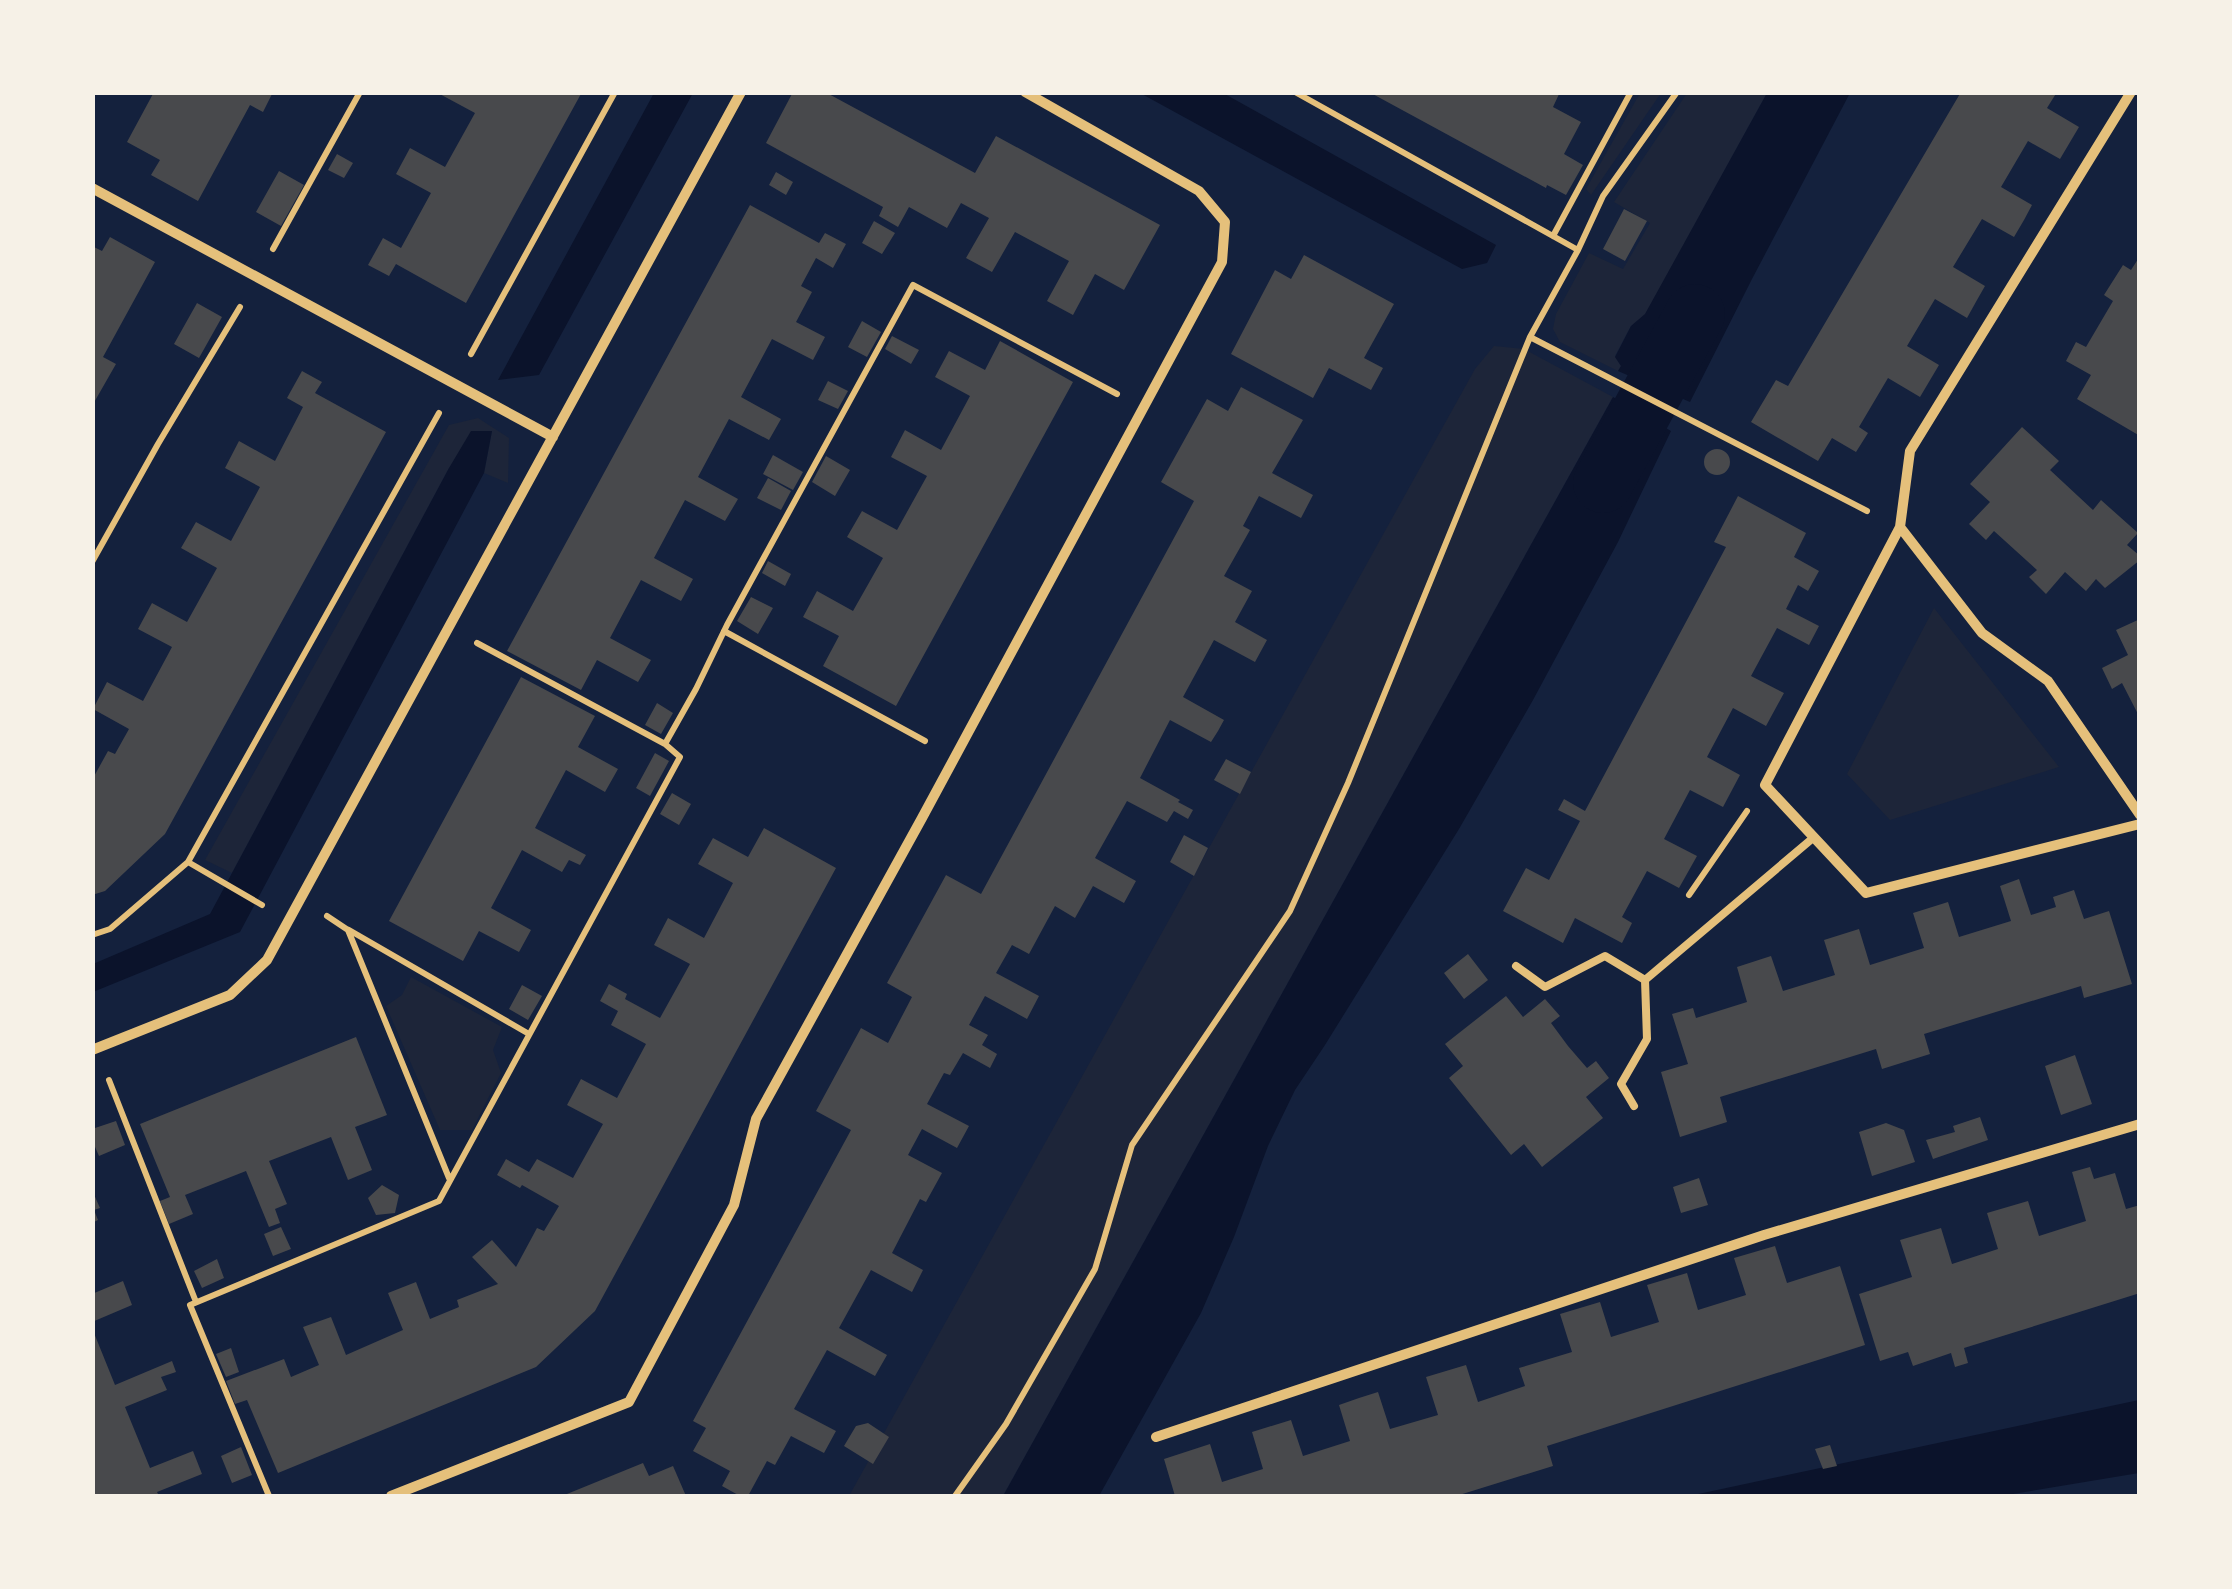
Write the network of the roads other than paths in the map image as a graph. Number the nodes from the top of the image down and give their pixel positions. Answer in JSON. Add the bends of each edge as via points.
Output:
{"nodes":[{"id":1,"x":741,"y":92,"type":"edge"},
{"id":2,"x":1026,"y":92,"type":"edge"},
{"id":3,"x":2131,"y":92,"type":"edge"},
{"id":4,"x":92,"y":188,"type":"edge"},
{"id":5,"x":554,"y":436,"type":"junction"},
{"id":6,"x":1900,"y":527,"type":"junction"},
{"id":7,"x":2140,"y":814,"type":"edge"},
{"id":8,"x":2140,"y":824,"type":"edge"},
{"id":9,"x":1812,"y":838,"type":"junction"},
{"id":10,"x":1516,"y":966,"type":"dead end"},
{"id":11,"x":1646,"y":980,"type":"junction"},
{"id":12,"x":94,"y":1049,"type":"edge"},
{"id":13,"x":1634,"y":1106,"type":"dead end"},
{"id":14,"x":2140,"y":1124,"type":"edge"},
{"id":15,"x":1156,"y":1437,"type":"dead end"},
{"id":16,"x":392,"y":1496,"type":"edge"}],
"edges":[{"from":1,"to":5,"type":"street"},
{"from":2,"to":16,"type":"street","via":[[1199,191],[1225,222],[1222,262],[756,1119],[734,1205],[629,1402]]},
{"from":3,"to":6,"type":"street","via":[[1910,451]]},
{"from":4,"to":5,"type":"street"},
{"from":5,"to":12,"type":"street","via":[[266,960],[230,995]]},
{"from":6,"to":7,"type":"street","via":[[1982,632],[2048,681]]},
{"from":6,"to":9,"type":"street","via":[[1765,785]]},
{"from":8,"to":9,"type":"street","via":[[1866,893]]},
{"from":9,"to":11,"type":"lane"},
{"from":10,"to":11,"type":"lane","via":[[1545,987],[1604,956]]},
{"from":11,"to":13,"type":"lane","via":[[1647,1038],[1621,1084]]},
{"from":14,"to":15,"type":"street","via":[[1764,1235]]}]}
